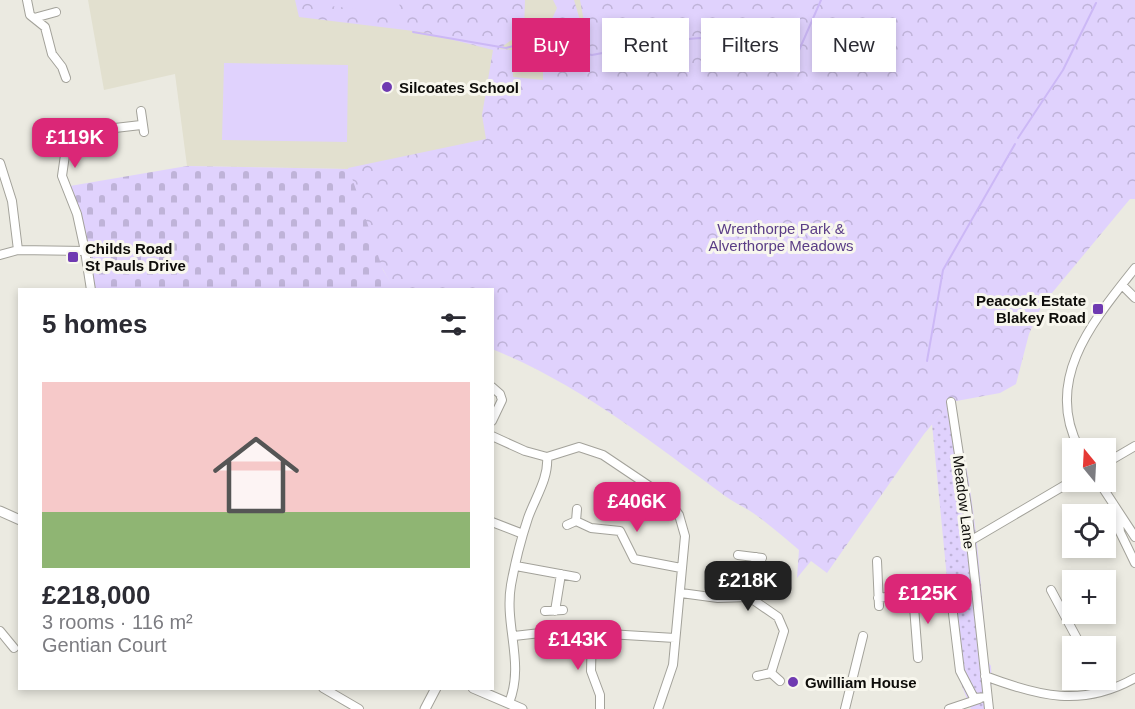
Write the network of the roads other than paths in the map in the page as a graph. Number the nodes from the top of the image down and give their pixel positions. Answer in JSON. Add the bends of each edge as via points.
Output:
{"nodes":[{"id":1,"x":27,"y":0,"type":"edge"},
{"id":2,"x":56,"y":12,"type":"dead end"},
{"id":3,"x":31,"y":18,"type":"junction"},
{"id":4,"x":66,"y":78,"type":"dead end"},
{"id":5,"x":141,"y":111,"type":"dead end"},
{"id":6,"x":0,"y":163,"type":"edge"},
{"id":7,"x":18,"y":250,"type":"junction"},
{"id":8,"x":85,"y":251,"type":"junction"},
{"id":9,"x":0,"y":255,"type":"edge"},
{"id":10,"x":1135,"y":268,"type":"edge"},
{"id":11,"x":1122,"y":285,"type":"junction"},
{"id":12,"x":91,"y":288,"type":"edge"},
{"id":13,"x":1135,"y":298,"type":"edge"},
{"id":14,"x":494,"y":389,"type":"edge"},
{"id":15,"x":951,"y":402,"type":"dead end"},
{"id":16,"x":494,"y":417,"type":"edge"},
{"id":17,"x":494,"y":437,"type":"edge"},
{"id":18,"x":1076,"y":438,"type":"edge"},
{"id":19,"x":1135,"y":446,"type":"edge"},
{"id":20,"x":547,"y":457,"type":"junction"},
{"id":21,"x":1116,"y":457,"type":"edge"},
{"id":22,"x":1062,"y":487,"type":"edge"},
{"id":23,"x":1105,"y":492,"type":"edge"},
{"id":24,"x":577,"y":509,"type":"dead end"},
{"id":25,"x":0,"y":511,"type":"edge"},
{"id":26,"x":1118,"y":512,"type":"junction"},
{"id":27,"x":18,"y":519,"type":"edge"},
{"id":28,"x":576,"y":520,"type":"junction"},
{"id":29,"x":494,"y":523,"type":"edge"},
{"id":30,"x":567,"y":525,"type":"dead end"},
{"id":31,"x":523,"y":534,"type":"junction"},
{"id":32,"x":1135,"y":537,"type":"edge"},
{"id":33,"x":970,"y":541,"type":"junction"},
{"id":34,"x":738,"y":555,"type":"dead end"},
{"id":35,"x":877,"y":561,"type":"dead end"},
{"id":36,"x":1135,"y":563,"type":"edge"},
{"id":37,"x":516,"y":566,"type":"junction"},
{"id":38,"x":681,"y":568,"type":"junction"},
{"id":39,"x":561,"y":574,"type":"junction"},
{"id":40,"x":576,"y":577,"type":"dead end"},
{"id":41,"x":974,"y":586,"type":"junction"},
{"id":42,"x":950,"y":589,"type":"junction"},
{"id":43,"x":1051,"y":590,"type":"dead end"},
{"id":44,"x":681,"y":592,"type":"junction"},
{"id":45,"x":913,"y":594,"type":"junction"},
{"id":46,"x":750,"y":597,"type":"junction"},
{"id":47,"x":545,"y":611,"type":"dead end"},
{"id":48,"x":0,"y":631,"type":"edge"},
{"id":49,"x":592,"y":632,"type":"junction"},
{"id":50,"x":514,"y":636,"type":"junction"},
{"id":51,"x":863,"y":636,"type":"dead end"},
{"id":52,"x":1076,"y":636,"type":"edge"},
{"id":53,"x":675,"y":638,"type":"junction"},
{"id":54,"x":15,"y":644,"type":"edge"},
{"id":55,"x":918,"y":660,"type":"dead end"},
{"id":56,"x":771,"y":673,"type":"junction"},
{"id":57,"x":757,"y":676,"type":"dead end"},
{"id":58,"x":985,"y":676,"type":"junction"},
{"id":59,"x":1135,"y":678,"type":"edge"},
{"id":60,"x":780,"y":681,"type":"dead end"},
{"id":61,"x":435,"y":690,"type":"edge"},
{"id":62,"x":480,"y":690,"type":"edge"},
{"id":63,"x":1104,"y":691,"type":"joint"},
{"id":64,"x":335,"y":692,"type":"edge"},
{"id":65,"x":985,"y":697,"type":"junction"},
{"id":66,"x":509,"y":703,"type":"junction"},
{"id":67,"x":520,"y":708,"type":"edge"},
{"id":68,"x":358,"y":709,"type":"edge"},
{"id":69,"x":425,"y":709,"type":"edge"},
{"id":70,"x":600,"y":709,"type":"edge"},
{"id":71,"x":658,"y":709,"type":"edge"},
{"id":72,"x":845,"y":709,"type":"edge"},
{"id":73,"x":949,"y":709,"type":"edge"},
{"id":74,"x":989,"y":709,"type":"edge"}],
"edges":[{"from":1,"to":3,"type":"street"},
{"from":2,"to":3,"type":"street"},
{"from":3,"to":4,"type":"street","via":[[45,27],[52,54]]},
{"from":5,"to":8,"type":"street","via":[[142,128],[89,132],[80,136],[65,155],[62,176],[77,214]]},
{"from":6,"to":7,"type":"street","via":[[16,222]]},
{"from":7,"to":8,"type":"street"},
{"from":7,"to":9,"type":"street"},
{"from":8,"to":12,"type":"street"},
{"from":10,"to":11,"type":"street"},
{"from":11,"to":13,"type":"street"},
{"from":11,"to":18,"type":"street","via":[[1089,328],[1073,362],[1068,411]]},
{"from":14,"to":16,"type":"street","via":[[502,400]]},
{"from":15,"to":33,"type":"street","name":"Meadow Lane"},
{"from":17,"to":20,"type":"street"},
{"from":19,"to":21,"type":"street"},
{"from":20,"to":31,"type":"street","via":[[547,471]]},
{"from":20,"to":38,"type":"street","via":[[585,448],[603,455],[666,498],[684,525]]},
{"from":22,"to":33,"type":"street"},
{"from":23,"to":26,"type":"street"},
{"from":24,"to":28,"type":"street"},
{"from":25,"to":27,"type":"street"},
{"from":26,"to":32,"type":"street"},
{"from":26,"to":36,"type":"street","via":[[1120,532]]},
{"from":28,"to":30,"type":"street"},
{"from":28,"to":38,"type":"street","via":[[591,528],[620,531],[634,559]]},
{"from":29,"to":31,"type":"street"},
{"from":31,"to":37,"type":"street"},
{"from":33,"to":41,"type":"street","name":"Meadow Lane"},
{"from":34,"to":46,"type":"street","via":[[759,558]]},
{"from":35,"to":45,"type":"street","via":[[878,602]]},
{"from":37,"to":39,"type":"street"},
{"from":37,"to":50,"type":"street","via":[[510,600]]},
{"from":38,"to":44,"type":"street"},
{"from":39,"to":40,"type":"street"},
{"from":39,"to":47,"type":"street","via":[[559,611]]},
{"from":41,"to":42,"type":"street"},
{"from":41,"to":58,"type":"street","name":"Meadow Lane"},
{"from":42,"to":45,"type":"street"},
{"from":42,"to":65,"type":"street","via":[[960,671],[974,698]]},
{"from":43,"to":52,"type":"street"},
{"from":44,"to":46,"type":"street","via":[[718,598]]},
{"from":44,"to":53,"type":"street"},
{"from":45,"to":55,"type":"street"},
{"from":46,"to":56,"type":"street","via":[[784,626]]},
{"from":48,"to":54,"type":"street"},
{"from":49,"to":50,"type":"street"},
{"from":49,"to":53,"type":"street"},
{"from":49,"to":70,"type":"street","via":[[591,671],[600,695]]},
{"from":50,"to":66,"type":"street","via":[[516,681]]},
{"from":51,"to":72,"type":"street"},
{"from":53,"to":71,"type":"street","via":[[671,675]]},
{"from":56,"to":57,"type":"street"},
{"from":56,"to":60,"type":"street"},
{"from":58,"to":63,"type":"street","via":[[1050,696],[1087,696]]},
{"from":58,"to":65,"type":"street","name":"Meadow Lane"},
{"from":59,"to":63,"type":"street"},
{"from":61,"to":69,"type":"street"},
{"from":62,"to":66,"type":"street"},
{"from":64,"to":68,"type":"street"},
{"from":65,"to":73,"type":"street"},
{"from":65,"to":74,"type":"street","name":"Meadow Lane"},
{"from":66,"to":67,"type":"street"}]}
